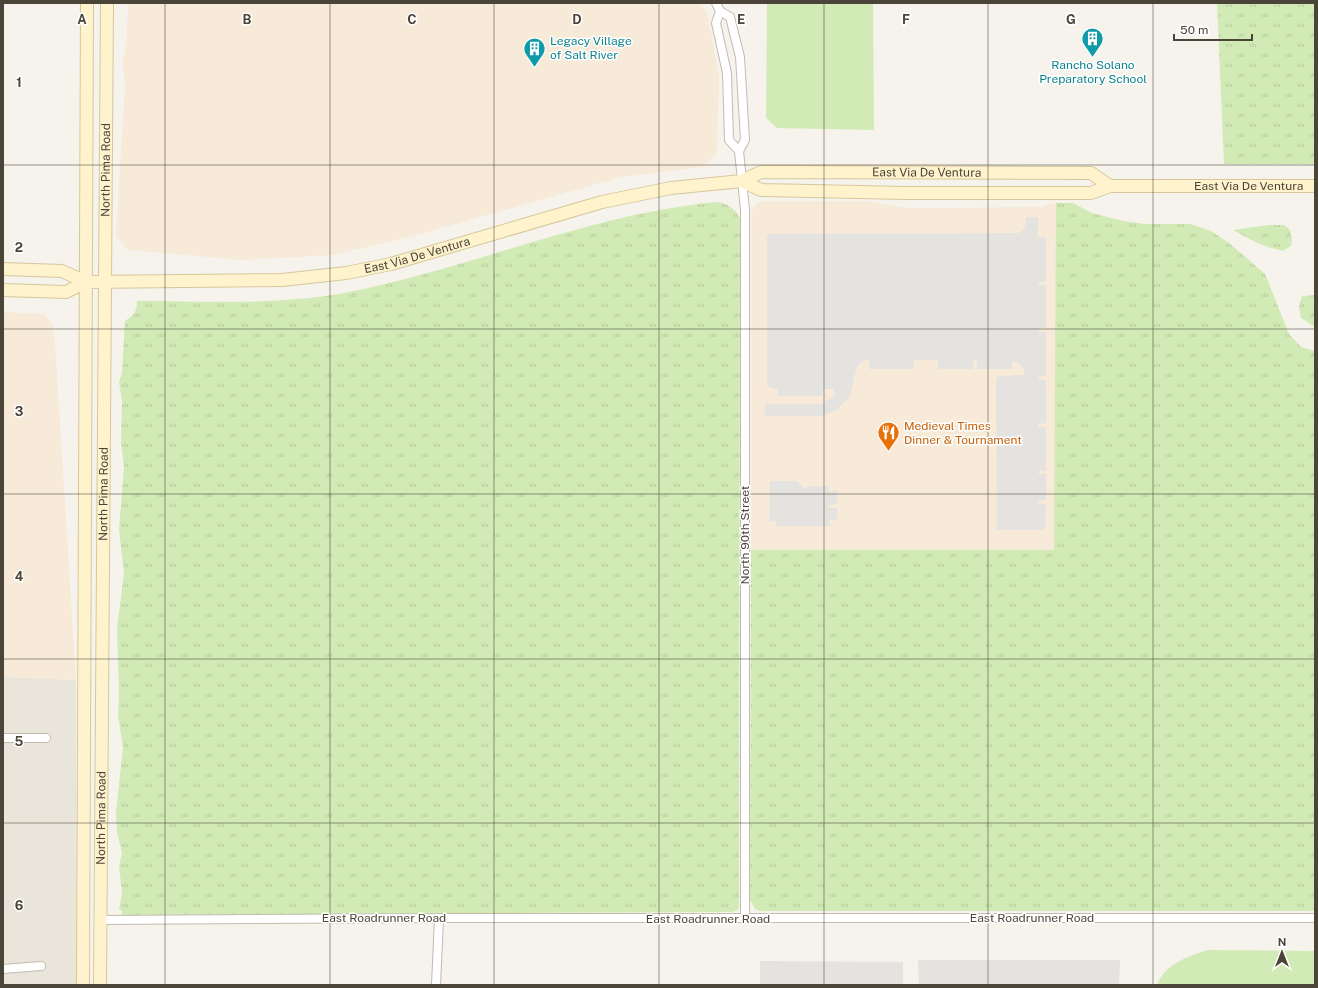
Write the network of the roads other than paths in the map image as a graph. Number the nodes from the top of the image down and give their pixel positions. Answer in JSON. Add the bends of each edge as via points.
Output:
{"nodes":[{"id":1,"x":87,"y":3,"type":"edge"},
{"id":2,"x":107,"y":3,"type":"edge"},
{"id":3,"x":716,"y":3,"type":"edge"},
{"id":4,"x":720,"y":11,"type":"junction"},
{"id":5,"x":739,"y":151,"type":"junction"},
{"id":6,"x":742,"y":181,"type":"junction"},
{"id":7,"x":1110,"y":186,"type":"junction"},
{"id":8,"x":1315,"y":186,"type":"edge"},
{"id":9,"x":3,"y":269,"type":"edge"},
{"id":10,"x":106,"y":281,"type":"junction"},
{"id":11,"x":86,"y":282,"type":"junction"},
{"id":12,"x":3,"y":290,"type":"edge"},
{"id":13,"x":3,"y":738,"type":"edge"},
{"id":14,"x":46,"y":738,"type":"dead end"},
{"id":15,"x":439,"y":918,"type":"junction"},
{"id":16,"x":1315,"y":918,"type":"edge"},
{"id":17,"x":745,"y":919,"type":"junction"},
{"id":18,"x":100,"y":920,"type":"junction"},
{"id":19,"x":41,"y":966,"type":"dead end"},
{"id":20,"x":3,"y":969,"type":"edge"},
{"id":21,"x":83,"y":985,"type":"edge"},
{"id":22,"x":100,"y":985,"type":"edge"},
{"id":23,"x":436,"y":985,"type":"edge"}],
"edges":[{"from":1,"to":11,"type":"main road","name":"North Pima Road"},
{"from":2,"to":10,"type":"main road","name":"North Pima Road"},
{"from":3,"to":4,"type":"street","name":"North 90th Street"},
{"from":4,"to":5,"type":"street","name":"North 90th Street","via":[[716,23],[727,73],[729,140]]},
{"from":4,"to":5,"type":"street","name":"North 90th Street","via":[[730,17],[740,57],[745,140]]},
{"from":5,"to":6,"type":"street","name":"North 90th Street"},
{"from":6,"to":7,"type":"main road","name":"East Via De Ventura","via":[[761,190],[906,193],[1091,193]]},
{"from":6,"to":7,"type":"main road","name":"East Via De Ventura","via":[[761,172],[1038,172],[1091,173]]},
{"from":6,"to":10,"type":"main road","name":"East Via De Ventura","via":[[672,188],[609,201],[391,264],[334,275],[282,280]]},
{"from":6,"to":17,"type":"street","name":"North 90th Street","via":[[745,210]]},
{"from":7,"to":8,"type":"main road","name":"East Via De Ventura"},
{"from":9,"to":11,"type":"main road","name":"East Via De Ventura","via":[[62,271]]},
{"from":10,"to":11,"type":"main road","name":"East Via De Ventura"},
{"from":10,"to":18,"type":"main road","name":"North Pima Road"},
{"from":11,"to":12,"type":"main road","name":"East Via De Ventura","via":[[66,292]]},
{"from":11,"to":21,"type":"main road","name":"North Pima Road"},
{"from":13,"to":14,"type":"street"},
{"from":15,"to":17,"type":"street","name":"East Roadrunner Road"},
{"from":15,"to":18,"type":"street","name":"East Roadrunner Road"},
{"from":15,"to":23,"type":"street"},
{"from":16,"to":17,"type":"street","name":"East Roadrunner Road"},
{"from":18,"to":22,"type":"main road","name":"North Pima Road"},
{"from":19,"to":20,"type":"street"}]}
